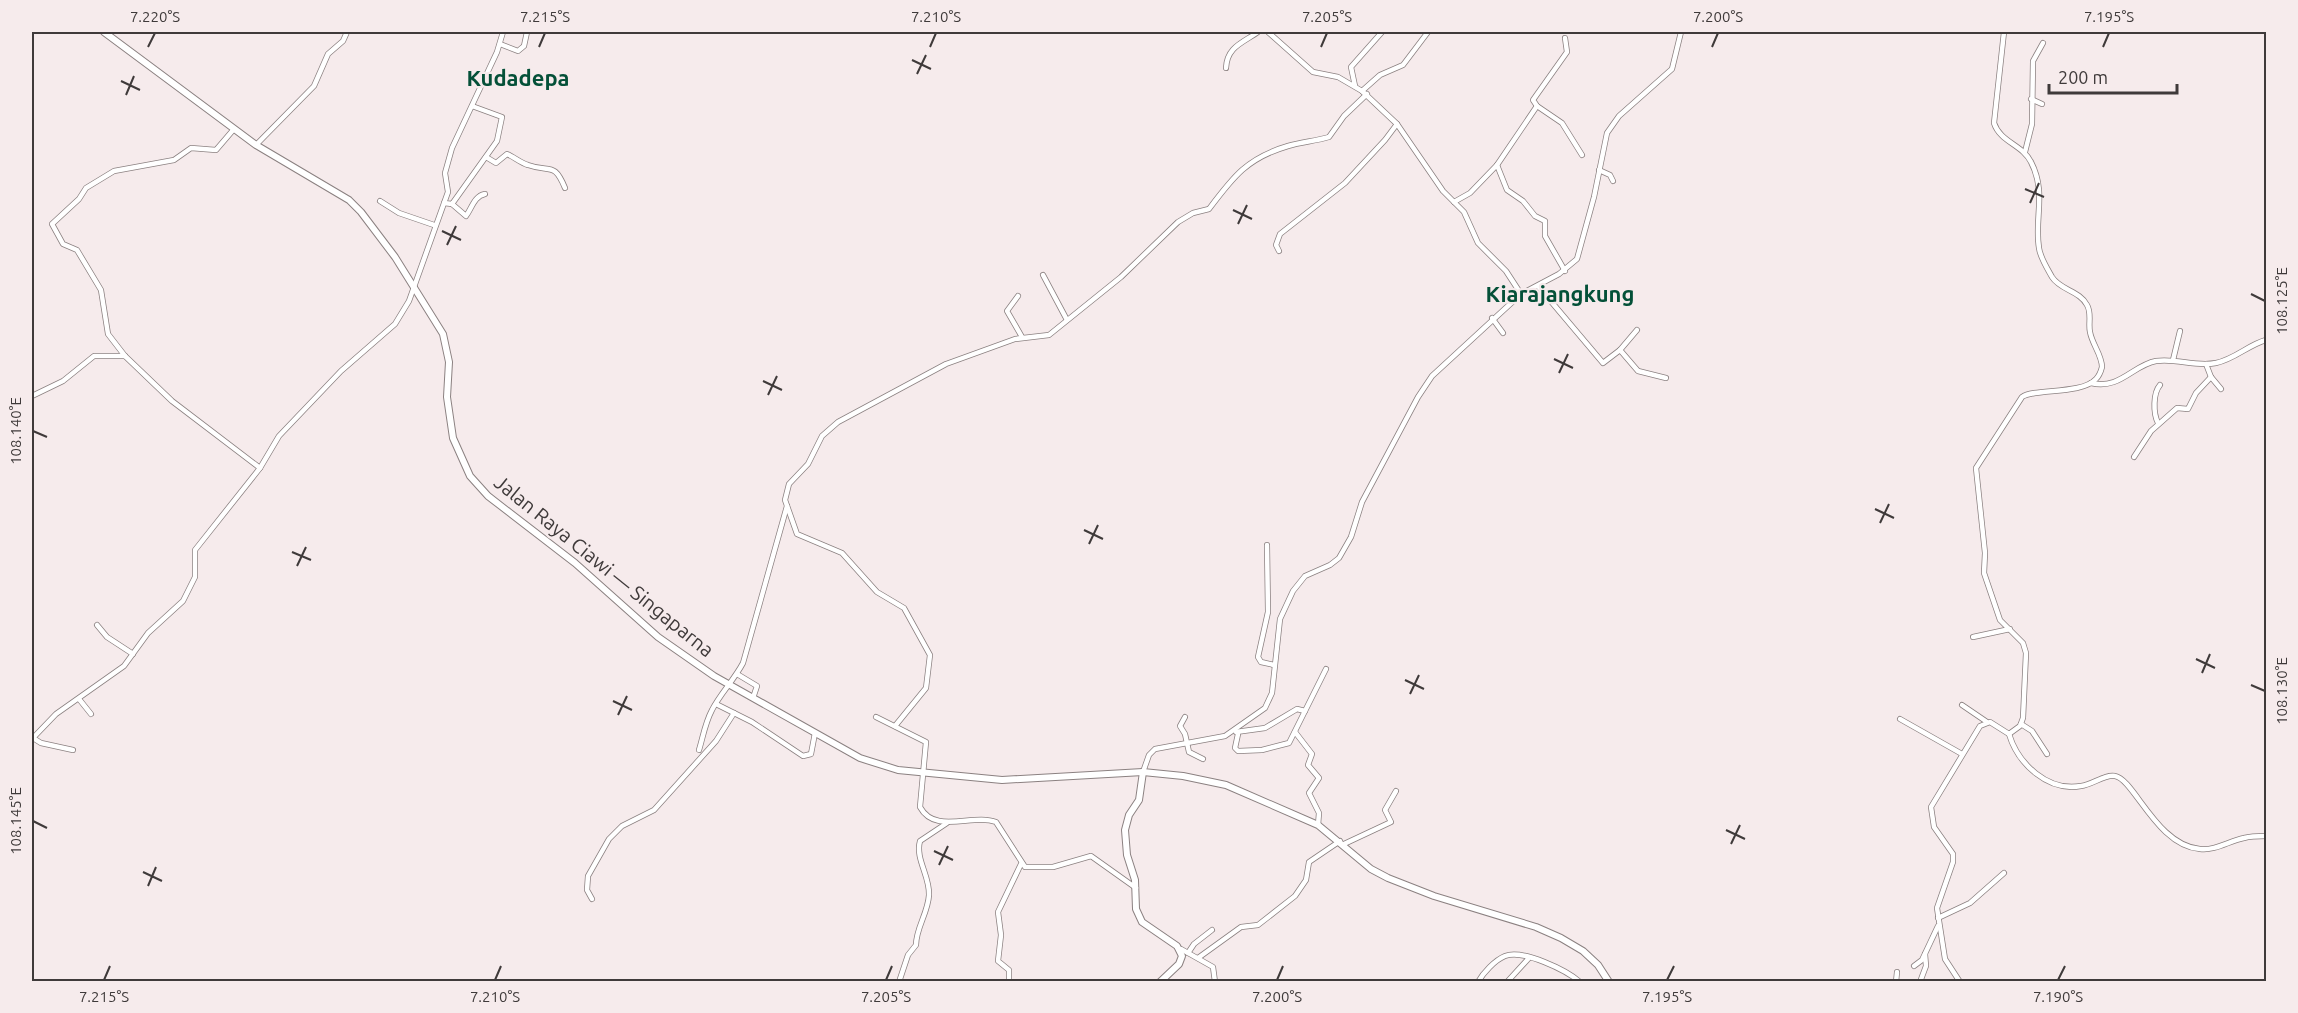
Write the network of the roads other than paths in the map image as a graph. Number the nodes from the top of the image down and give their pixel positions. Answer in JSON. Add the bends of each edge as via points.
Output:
{"nodes":[{"id":1,"x":346,"y":32,"type":"edge"},
{"id":2,"x":503,"y":32,"type":"edge"},
{"id":3,"x":527,"y":32,"type":"edge"},
{"id":4,"x":1258,"y":32,"type":"edge"},
{"id":5,"x":1268,"y":32,"type":"edge"},
{"id":6,"x":1382,"y":32,"type":"edge"},
{"id":7,"x":1428,"y":32,"type":"edge"},
{"id":8,"x":1681,"y":32,"type":"edge"},
{"id":9,"x":2004,"y":32,"type":"edge"},
{"id":10,"x":106,"y":34,"type":"edge"},
{"id":11,"x":1565,"y":38,"type":"dead end"},
{"id":12,"x":2043,"y":43,"type":"dead end"},
{"id":13,"x":500,"y":45,"type":"junction"},
{"id":14,"x":1226,"y":68,"type":"dead end"},
{"id":15,"x":1355,"y":86,"type":"junction"},
{"id":16,"x":1364,"y":92,"type":"junction"},
{"id":17,"x":2031,"y":99,"type":"junction"},
{"id":18,"x":2042,"y":104,"type":"dead end"},
{"id":19,"x":472,"y":106,"type":"junction"},
{"id":20,"x":1537,"y":106,"type":"junction"},
{"id":21,"x":1397,"y":124,"type":"junction"},
{"id":22,"x":234,"y":129,"type":"junction"},
{"id":23,"x":255,"y":145,"type":"junction"},
{"id":24,"x":2025,"y":152,"type":"junction"},
{"id":25,"x":1582,"y":155,"type":"dead end"},
{"id":26,"x":486,"y":157,"type":"junction"},
{"id":27,"x":1497,"y":165,"type":"junction"},
{"id":28,"x":1599,"y":170,"type":"junction"},
{"id":29,"x":1613,"y":181,"type":"dead end"},
{"id":30,"x":565,"y":188,"type":"dead end"},
{"id":31,"x":477,"y":189,"type":"dead end"},
{"id":32,"x":380,"y":201,"type":"dead end"},
{"id":33,"x":1454,"y":202,"type":"junction"},
{"id":34,"x":444,"y":203,"type":"junction"},
{"id":35,"x":452,"y":204,"type":"junction"},
{"id":36,"x":434,"y":225,"type":"junction"},
{"id":37,"x":1279,"y":251,"type":"dead end"},
{"id":38,"x":1565,"y":271,"type":"junction"},
{"id":39,"x":1043,"y":275,"type":"dead end"},
{"id":40,"x":414,"y":286,"type":"junction"},
{"id":41,"x":1538,"y":286,"type":"junction"},
{"id":42,"x":1521,"y":294,"type":"junction"},
{"id":43,"x":1018,"y":296,"type":"dead end"},
{"id":44,"x":1492,"y":318,"type":"junction"},
{"id":45,"x":1067,"y":320,"type":"junction"},
{"id":46,"x":1637,"y":330,"type":"dead end"},
{"id":47,"x":2180,"y":331,"type":"dead end"},
{"id":48,"x":1503,"y":333,"type":"dead end"},
{"id":49,"x":1022,"y":337,"type":"junction"},
{"id":50,"x":2266,"y":340,"type":"edge"},
{"id":51,"x":1620,"y":350,"type":"junction"},
{"id":52,"x":125,"y":356,"type":"junction"},
{"id":53,"x":2173,"y":360,"type":"junction"},
{"id":54,"x":2206,"y":364,"type":"junction"},
{"id":55,"x":2211,"y":377,"type":"junction"},
{"id":56,"x":1666,"y":378,"type":"dead end"},
{"id":57,"x":2091,"y":383,"type":"junction"},
{"id":58,"x":2160,"y":385,"type":"dead end"},
{"id":59,"x":2221,"y":389,"type":"dead end"},
{"id":60,"x":32,"y":396,"type":"edge"},
{"id":61,"x":2158,"y":423,"type":"junction"},
{"id":62,"x":2134,"y":457,"type":"dead end"},
{"id":63,"x":260,"y":468,"type":"junction"},
{"id":64,"x":787,"y":506,"type":"junction"},
{"id":65,"x":1267,"y":544,"type":"dead end"},
{"id":66,"x":97,"y":625,"type":"dead end"},
{"id":67,"x":2010,"y":629,"type":"junction"},
{"id":68,"x":1973,"y":637,"type":"dead end"},
{"id":69,"x":133,"y":654,"type":"junction"},
{"id":70,"x":1274,"y":665,"type":"junction"},
{"id":71,"x":1326,"y":669,"type":"dead end"},
{"id":72,"x":737,"y":674,"type":"junction"},
{"id":73,"x":730,"y":686,"type":"junction"},
{"id":74,"x":753,"y":698,"type":"junction"},
{"id":75,"x":79,"y":699,"type":"junction"},
{"id":76,"x":716,"y":704,"type":"junction"},
{"id":77,"x":1962,"y":705,"type":"dead end"},
{"id":78,"x":1305,"y":711,"type":"junction"},
{"id":79,"x":734,"y":713,"type":"junction"},
{"id":80,"x":91,"y":714,"type":"dead end"},
{"id":81,"x":876,"y":717,"type":"dead end"},
{"id":82,"x":1185,"y":717,"type":"dead end"},
{"id":83,"x":1900,"y":719,"type":"dead end"},
{"id":84,"x":1987,"y":722,"type":"junction"},
{"id":85,"x":2021,"y":724,"type":"junction"},
{"id":86,"x":895,"y":726,"type":"junction"},
{"id":87,"x":1236,"y":732,"type":"junction"},
{"id":88,"x":1295,"y":732,"type":"junction"},
{"id":89,"x":815,"y":733,"type":"junction"},
{"id":90,"x":2009,"y":735,"type":"junction"},
{"id":91,"x":32,"y":738,"type":"edge"},
{"id":92,"x":1186,"y":744,"type":"junction"},
{"id":93,"x":73,"y":750,"type":"dead end"},
{"id":94,"x":699,"y":750,"type":"dead end"},
{"id":95,"x":1962,"y":754,"type":"junction"},
{"id":96,"x":2047,"y":754,"type":"dead end"},
{"id":97,"x":1203,"y":759,"type":"dead end"},
{"id":98,"x":1143,"y":772,"type":"junction"},
{"id":99,"x":922,"y":773,"type":"junction"},
{"id":100,"x":1396,"y":791,"type":"dead end"},
{"id":101,"x":947,"y":823,"type":"junction"},
{"id":102,"x":1318,"y":825,"type":"junction"},
{"id":103,"x":2266,"y":836,"type":"edge"},
{"id":104,"x":1342,"y":842,"type":"junction"},
{"id":105,"x":1021,"y":864,"type":"junction"},
{"id":106,"x":2004,"y":873,"type":"dead end"},
{"id":107,"x":1136,"y":888,"type":"junction"},
{"id":108,"x":592,"y":899,"type":"dead end"},
{"id":109,"x":1939,"y":921,"type":"junction"},
{"id":110,"x":1212,"y":930,"type":"dead end"},
{"id":111,"x":1184,"y":951,"type":"junction"},
{"id":112,"x":1925,"y":954,"type":"junction"},
{"id":113,"x":1198,"y":958,"type":"junction"},
{"id":114,"x":1529,"y":958,"type":"junction"},
{"id":115,"x":1914,"y":966,"type":"dead end"},
{"id":116,"x":1897,"y":972,"type":"dead end"},
{"id":117,"x":899,"y":981,"type":"edge"},
{"id":118,"x":1009,"y":981,"type":"edge"},
{"id":119,"x":1160,"y":981,"type":"edge"},
{"id":120,"x":1215,"y":981,"type":"edge"},
{"id":121,"x":1318,"y":981,"type":"edge"},
{"id":122,"x":1327,"y":981,"type":"edge"},
{"id":123,"x":1478,"y":981,"type":"edge"},
{"id":124,"x":1507,"y":981,"type":"edge"},
{"id":125,"x":1580,"y":981,"type":"edge"},
{"id":126,"x":1609,"y":981,"type":"edge"},
{"id":127,"x":1896,"y":981,"type":"edge"},
{"id":128,"x":1920,"y":981,"type":"edge"},
{"id":129,"x":1960,"y":981,"type":"edge"}],
"edges":[{"from":1,"to":23,"type":"street","via":[[343,41],[327,56],[314,86]]},
{"from":2,"to":13,"type":"street"},
{"from":3,"to":13,"type":"street","via":[[524,46],[518,51]]},
{"from":4,"to":14,"type":"street","via":[[1232,50]]},
{"from":5,"to":15,"type":"street","via":[[1313,72],[1333,75]]},
{"from":6,"to":15,"type":"street","via":[[1351,68]]},
{"from":7,"to":16,"type":"street","via":[[1403,65],[1380,75]]},
{"from":8,"to":28,"type":"street","via":[[1672,69],[1611,125]]},
{"from":9,"to":24,"type":"street","via":[[1994,123],[1998,132]]},
{"from":10,"to":22,"type":"main road","name":"Jalan Raya Ciawi — Singaparna"},
{"from":11,"to":20,"type":"street","via":[[1568,49],[1534,96]]},
{"from":12,"to":17,"type":"street","via":[[2033,61]]},
{"from":13,"to":19,"type":"street"},
{"from":15,"to":16,"type":"street"},
{"from":16,"to":21,"type":"street"},
{"from":16,"to":45,"type":"street","via":[[1329,137],[1288,146],[1245,166],[1227,182],[1209,209],[1178,222],[1121,277]]},
{"from":17,"to":18,"type":"street"},
{"from":17,"to":24,"type":"street"},
{"from":19,"to":26,"type":"street","via":[[502,118],[499,138]]},
{"from":19,"to":34,"type":"street","via":[[448,159]]},
{"from":20,"to":25,"type":"street","via":[[1562,123]]},
{"from":20,"to":27,"type":"street"},
{"from":21,"to":33,"type":"street"},
{"from":21,"to":37,"type":"street","via":[[1346,183],[1280,234],[1276,245]]},
{"from":22,"to":23,"type":"main road","name":"Jalan Raya Ciawi — Singaparna"},
{"from":22,"to":52,"type":"street","via":[[216,150],[191,148],[174,160],[114,171],[86,188],[52,223],[63,244],[77,250],[97,280],[108,334]]},
{"from":23,"to":40,"type":"main road","name":"Jalan Raya Ciawi — Singaparna","via":[[355,206]]},
{"from":24,"to":57,"type":"street","via":[[2038,184],[2040,252],[2056,282],[2088,307],[2090,332],[2102,366]]},
{"from":26,"to":30,"type":"street","via":[[495,163],[507,154],[530,166],[552,168]]},
{"from":26,"to":35,"type":"street"},
{"from":27,"to":33,"type":"street","via":[[1470,193]]},
{"from":27,"to":38,"type":"street","via":[[1509,192],[1545,221],[1545,236]]},
{"from":28,"to":29,"type":"street"},
{"from":28,"to":38,"type":"street","via":[[1580,253]]},
{"from":31,"to":35,"type":"street","via":[[483,194],[466,216]]},
{"from":32,"to":36,"type":"street","via":[[399,213]]},
{"from":33,"to":42,"type":"street","via":[[1467,217],[1478,243],[1506,271]]},
{"from":34,"to":35,"type":"street"},
{"from":34,"to":36,"type":"street"},
{"from":36,"to":40,"type":"street"},
{"from":38,"to":41,"type":"street"},
{"from":39,"to":45,"type":"street"},
{"from":40,"to":63,"type":"street","via":[[392,329],[349,363],[292,421]]},
{"from":40,"to":73,"type":"main road","name":"Jalan Raya Ciawi — Singaparna","via":[[447,349],[447,397],[453,438],[470,476],[488,496],[574,563],[676,651]]},
{"from":41,"to":42,"type":"street"},
{"from":41,"to":51,"type":"street","via":[[1603,363]]},
{"from":42,"to":44,"type":"street"},
{"from":43,"to":49,"type":"street","via":[[1006,311]]},
{"from":44,"to":48,"type":"street"},
{"from":44,"to":70,"type":"street","via":[[1432,376],[1418,397],[1362,502],[1351,537],[1339,558],[1305,576],[1293,591],[1280,619]]},
{"from":45,"to":49,"type":"street","via":[[1049,335]]},
{"from":46,"to":51,"type":"street"},
{"from":47,"to":53,"type":"street"},
{"from":49,"to":64,"type":"street","via":[[946,364],[838,422],[822,436],[808,464],[789,484],[785,493]]},
{"from":50,"to":54,"type":"street","via":[[2238,355]]},
{"from":51,"to":56,"type":"street","via":[[1638,371]]},
{"from":52,"to":60,"type":"street","via":[[94,356],[58,385]]},
{"from":52,"to":63,"type":"street","via":[[172,401]]},
{"from":53,"to":54,"type":"street"},
{"from":53,"to":57,"type":"street","via":[[2151,363],[2117,381]]},
{"from":54,"to":55,"type":"street"},
{"from":55,"to":59,"type":"street"},
{"from":55,"to":61,"type":"street","via":[[2188,409],[2177,408]]},
{"from":57,"to":67,"type":"street","via":[[2054,393],[2025,395],[1977,464],[1984,573],[1999,616]]},
{"from":58,"to":61,"type":"street","via":[[2154,392]]},
{"from":61,"to":62,"type":"street"},
{"from":63,"to":69,"type":"street","via":[[195,549],[195,577],[184,599],[148,633]]},
{"from":64,"to":72,"type":"street","via":[[763,598]]},
{"from":64,"to":86,"type":"street","via":[[798,535],[843,555],[877,592],[904,608],[920,634],[931,657],[927,687]]},
{"from":65,"to":70,"type":"street","via":[[1268,612],[1258,657],[1261,662]]},
{"from":66,"to":69,"type":"street","via":[[107,638]]},
{"from":67,"to":68,"type":"street"},
{"from":67,"to":85,"type":"street","via":[[2023,643],[2026,653]]},
{"from":69,"to":75,"type":"street","via":[[124,666]]},
{"from":70,"to":87,"type":"street","via":[[1269,703]]},
{"from":71,"to":78,"type":"street"},
{"from":72,"to":73,"type":"street"},
{"from":72,"to":74,"type":"street","via":[[757,686]]},
{"from":73,"to":74,"type":"main road","name":"Jalan Raya Ciawi — Singaparna"},
{"from":73,"to":76,"type":"street"},
{"from":74,"to":89,"type":"main road","name":"Jalan Raya Ciawi — Singaparna"},
{"from":75,"to":80,"type":"street"},
{"from":75,"to":91,"type":"street"},
{"from":76,"to":79,"type":"street"},
{"from":76,"to":94,"type":"street"},
{"from":77,"to":84,"type":"street"},
{"from":78,"to":87,"type":"street","via":[[1297,709],[1265,728]]},
{"from":78,"to":88,"type":"street"},
{"from":79,"to":89,"type":"street","via":[[805,757],[812,752]]},
{"from":79,"to":108,"type":"street","via":[[706,753],[656,809],[622,826],[609,839],[588,876],[587,890]]},
{"from":81,"to":86,"type":"street"},
{"from":82,"to":92,"type":"street","via":[[1180,726]]},
{"from":83,"to":95,"type":"street"},
{"from":84,"to":90,"type":"street"},
{"from":84,"to":95,"type":"street"},
{"from":85,"to":90,"type":"street"},
{"from":85,"to":96,"type":"street","via":[[2032,731]]},
{"from":86,"to":99,"type":"street","via":[[926,742]]},
{"from":87,"to":88,"type":"street","via":[[1235,748],[1241,751],[1289,743]]},
{"from":87,"to":92,"type":"street"},
{"from":88,"to":102,"type":"street","via":[[1313,755],[1308,765],[1318,779],[1309,793],[1319,813]]},
{"from":89,"to":99,"type":"main road","name":"Jalan Raya Ciawi — Singaparna","via":[[868,761]]},
{"from":90,"to":103,"type":"street","via":[[2021,759],[2061,787],[2080,787],[2117,776],[2150,817],[2172,837],[2192,848],[2203,850],[2243,838]]},
{"from":91,"to":93,"type":"street"},
{"from":92,"to":97,"type":"street","via":[[1191,754]]},
{"from":92,"to":98,"type":"street","via":[[1155,749]]},
{"from":95,"to":109,"type":"street","via":[[1931,807],[1934,827],[1953,858],[1937,903]]},
{"from":98,"to":99,"type":"main road","name":"Jalan Raya Ciawi — Singaparna","via":[[1014,780]]},
{"from":98,"to":102,"type":"main road","name":"Jalan Raya Ciawi — Singaparna","via":[[1226,785]]},
{"from":98,"to":107,"type":"main road","via":[[1139,800],[1125,830]]},
{"from":99,"to":101,"type":"street","via":[[921,809]]},
{"from":100,"to":104,"type":"street","via":[[1385,810],[1390,822]]},
{"from":101,"to":105,"type":"street","via":[[976,818],[996,822]]},
{"from":101,"to":117,"type":"street","via":[[920,841],[918,851],[929,885],[928,900],[916,944],[908,954]]},
{"from":102,"to":104,"type":"main road","name":"Jalan Raya Ciawi — Singaparna"},
{"from":104,"to":113,"type":"street","via":[[1309,862],[1306,880],[1296,895],[1270,916],[1258,925],[1241,927]]},
{"from":104,"to":126,"type":"main road","name":"Jalan Raya Ciawi — Singaparna","via":[[1373,870],[1434,896],[1560,938],[1598,964]]},
{"from":105,"to":107,"type":"street","via":[[1053,867],[1091,856]]},
{"from":105,"to":118,"type":"street","via":[[997,915],[1001,935],[998,961],[1008,969]]},
{"from":106,"to":109,"type":"street","via":[[1970,903]]},
{"from":107,"to":111,"type":"main road","via":[[1139,918]]},
{"from":109,"to":112,"type":"street"},
{"from":109,"to":129,"type":"street","via":[[1945,958]]},
{"from":110,"to":111,"type":"street"},
{"from":111,"to":113,"type":"street"},
{"from":111,"to":119,"type":"main road","via":[[1179,964]]},
{"from":112,"to":115,"type":"street"},
{"from":112,"to":128,"type":"street","via":[[1926,966]]},
{"from":113,"to":120,"type":"street","via":[[1215,969]]},
{"from":114,"to":123,"type":"street","via":[[1504,956]]},
{"from":114,"to":124,"type":"street"},
{"from":114,"to":125,"type":"street","via":[[1562,969]]},
{"from":116,"to":127,"type":"street"},
{"from":121,"to":122,"type":"street"}]}
